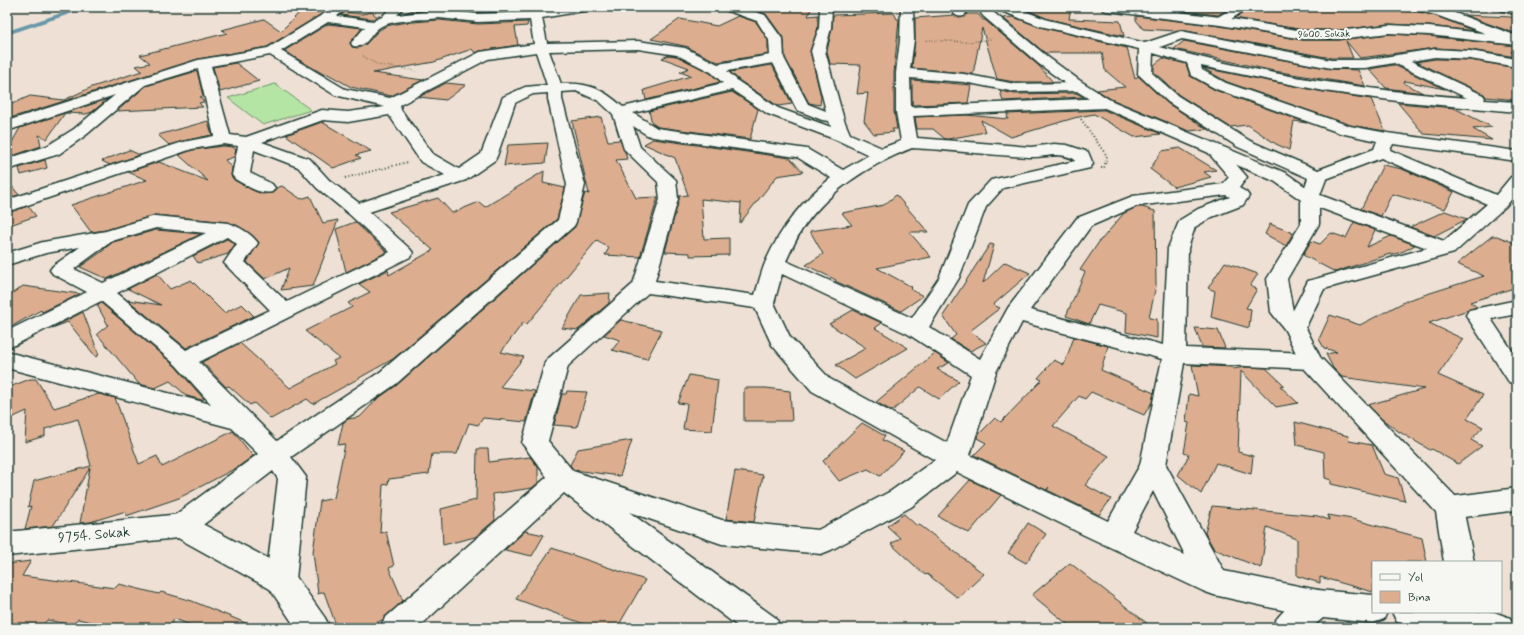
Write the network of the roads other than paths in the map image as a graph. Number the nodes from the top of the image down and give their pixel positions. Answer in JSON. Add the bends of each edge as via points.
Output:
{"nodes":[{"id":1,"x":343,"y":7,"type":"edge"},
{"id":2,"x":398,"y":7,"type":"edge"},
{"id":3,"x":583,"y":7,"type":"edge"},
{"id":4,"x":733,"y":7,"type":"edge"},
{"id":5,"x":826,"y":7,"type":"edge"},
{"id":6,"x":907,"y":7,"type":"edge"},
{"id":7,"x":988,"y":7,"type":"edge"},
{"id":8,"x":1003,"y":7,"type":"edge"},
{"id":9,"x":1107,"y":7,"type":"edge"},
{"id":10,"x":1243,"y":7,"type":"edge"},
{"id":11,"x":1420,"y":7,"type":"edge"},
{"id":12,"x":1505,"y":7,"type":"edge"},
{"id":13,"x":1517,"y":11,"type":"edge"},
{"id":14,"x":535,"y":16,"type":"junction"},
{"id":15,"x":326,"y":18,"type":"junction"},
{"id":16,"x":1220,"y":21,"type":"junction"},
{"id":17,"x":380,"y":22,"type":"junction"},
{"id":18,"x":1077,"y":31,"type":"junction"},
{"id":19,"x":1137,"y":32,"type":"dead end"},
{"id":20,"x":1152,"y":33,"type":"dead end"},
{"id":21,"x":1181,"y":34,"type":"junction"},
{"id":22,"x":1517,"y":41,"type":"edge"},
{"id":23,"x":358,"y":43,"type":"road end"},
{"id":24,"x":541,"y":47,"type":"junction"},
{"id":25,"x":1146,"y":47,"type":"junction"},
{"id":26,"x":272,"y":51,"type":"junction"},
{"id":27,"x":777,"y":58,"type":"junction"},
{"id":28,"x":1193,"y":60,"type":"junction"},
{"id":29,"x":1398,"y":60,"type":"junction"},
{"id":30,"x":203,"y":63,"type":"junction"},
{"id":31,"x":1517,"y":63,"type":"edge"},
{"id":32,"x":716,"y":69,"type":"junction"},
{"id":33,"x":903,"y":73,"type":"junction"},
{"id":34,"x":140,"y":82,"type":"junction"},
{"id":35,"x":734,"y":85,"type":"junction"},
{"id":36,"x":1078,"y":87,"type":"junction"},
{"id":37,"x":555,"y":88,"type":"junction"},
{"id":38,"x":1104,"y":103,"type":"junction"},
{"id":39,"x":1490,"y":104,"type":"junction"},
{"id":40,"x":393,"y":106,"type":"junction"},
{"id":41,"x":1517,"y":107,"type":"edge"},
{"id":42,"x":620,"y":112,"type":"junction"},
{"id":43,"x":904,"y":112,"type":"junction"},
{"id":44,"x":836,"y":120,"type":"junction"},
{"id":45,"x":7,"y":126,"type":"edge"},
{"id":46,"x":843,"y":137,"type":"junction"},
{"id":47,"x":222,"y":139,"type":"junction"},
{"id":48,"x":247,"y":142,"type":"junction"},
{"id":49,"x":910,"y":143,"type":"junction"},
{"id":50,"x":1384,"y":146,"type":"junction"},
{"id":51,"x":1214,"y":150,"type":"junction"},
{"id":52,"x":882,"y":154,"type":"junction"},
{"id":53,"x":1517,"y":156,"type":"edge"},
{"id":54,"x":7,"y":165,"type":"edge"},
{"id":55,"x":460,"y":176,"type":"junction"},
{"id":56,"x":1318,"y":176,"type":"junction"},
{"id":57,"x":843,"y":178,"type":"junction"},
{"id":58,"x":1517,"y":181,"type":"edge"},
{"id":59,"x":266,"y":188,"type":"dead end"},
{"id":60,"x":1229,"y":189,"type":"junction"},
{"id":61,"x":1310,"y":198,"type":"junction"},
{"id":62,"x":1499,"y":203,"type":"junction"},
{"id":63,"x":7,"y":206,"type":"edge"},
{"id":64,"x":356,"y":210,"type":"junction"},
{"id":65,"x":228,"y":229,"type":"junction"},
{"id":66,"x":109,"y":236,"type":"junction"},
{"id":67,"x":1447,"y":249,"type":"junction"},
{"id":68,"x":7,"y":259,"type":"edge"},
{"id":69,"x":775,"y":263,"type":"junction"},
{"id":70,"x":643,"y":286,"type":"junction"},
{"id":71,"x":102,"y":291,"type":"junction"},
{"id":72,"x":764,"y":303,"type":"junction"},
{"id":73,"x":1517,"y":307,"type":"edge"},
{"id":74,"x":284,"y":312,"type":"junction"},
{"id":75,"x":1016,"y":313,"type":"junction"},
{"id":76,"x":1295,"y":328,"type":"junction"},
{"id":77,"x":916,"y":329,"type":"junction"},
{"id":78,"x":7,"y":340,"type":"edge"},
{"id":79,"x":1174,"y":355,"type":"junction"},
{"id":80,"x":7,"y":360,"type":"edge"},
{"id":81,"x":184,"y":360,"type":"junction"},
{"id":82,"x":1310,"y":361,"type":"junction"},
{"id":83,"x":984,"y":372,"type":"junction"},
{"id":84,"x":1517,"y":376,"type":"edge"},
{"id":85,"x":241,"y":421,"type":"junction"},
{"id":86,"x":275,"y":454,"type":"junction"},
{"id":87,"x":955,"y":459,"type":"junction"},
{"id":88,"x":1153,"y":465,"type":"junction"},
{"id":89,"x":563,"y":478,"type":"junction"},
{"id":90,"x":1517,"y":499,"type":"edge"},
{"id":91,"x":1449,"y":508,"type":"junction"},
{"id":92,"x":181,"y":526,"type":"junction"},
{"id":93,"x":1115,"y":536,"type":"junction"},
{"id":94,"x":7,"y":544,"type":"edge"},
{"id":95,"x":1459,"y":561,"type":"edge"},
{"id":96,"x":281,"y":580,"type":"junction"},
{"id":97,"x":1214,"y":582,"type":"junction"},
{"id":98,"x":1318,"y":604,"type":"junction"},
{"id":99,"x":1372,"y":609,"type":"edge"},
{"id":100,"x":1415,"y":613,"type":"edge"},
{"id":101,"x":1468,"y":621,"type":"edge"},
{"id":102,"x":314,"y":628,"type":"edge"},
{"id":103,"x":396,"y":628,"type":"edge"},
{"id":104,"x":765,"y":628,"type":"edge"},
{"id":105,"x":1287,"y":628,"type":"edge"},
{"id":106,"x":1500,"y":628,"type":"edge"}],
"edges":[{"from":1,"to":15,"type":"street"},
{"from":2,"to":17,"type":"street"},
{"from":3,"to":14,"type":"street"},
{"from":4,"to":27,"type":"street","via":[[761,18],[776,40]]},
{"from":5,"to":44,"type":"street","via":[[825,28],[818,51]]},
{"from":6,"to":33,"type":"street"},
{"from":7,"to":36,"type":"street","via":[[987,13]]},
{"from":8,"to":18,"type":"street","via":[[1044,23]]},
{"from":9,"to":16,"type":"street","name":"9600. Sokak"},
{"from":10,"to":16,"type":"street"},
{"from":11,"to":22,"type":"street"},
{"from":12,"to":13,"type":"street"},
{"from":14,"to":17,"type":"street","via":[[478,18],[439,14]]},
{"from":14,"to":24,"type":"street"},
{"from":15,"to":17,"type":"street"},
{"from":15,"to":26,"type":"street"},
{"from":16,"to":22,"type":"street","name":"9600. Sokak","via":[[1303,35],[1388,29]]},
{"from":17,"to":23,"type":"street"},
{"from":18,"to":19,"type":"street"},
{"from":18,"to":25,"type":"street"},
{"from":20,"to":21,"type":"street"},
{"from":21,"to":25,"type":"street"},
{"from":21,"to":29,"type":"street","via":[[1331,64],[1365,64]]},
{"from":24,"to":32,"type":"street","via":[[638,44],[680,50]]},
{"from":24,"to":37,"type":"street"},
{"from":24,"to":40,"type":"street","via":[[485,55]]},
{"from":25,"to":28,"type":"street"},
{"from":25,"to":56,"type":"street","via":[[1145,74],[1173,100],[1244,144]]},
{"from":26,"to":30,"type":"street"},
{"from":26,"to":40,"type":"street","via":[[340,92]]},
{"from":27,"to":32,"type":"street"},
{"from":27,"to":44,"type":"street","via":[[802,107]]},
{"from":28,"to":39,"type":"street","via":[[1324,87],[1397,97]]},
{"from":28,"to":50,"type":"street","via":[[1196,72],[1221,86]]},
{"from":29,"to":31,"type":"street","via":[[1435,53],[1470,55]]},
{"from":29,"to":39,"type":"street"},
{"from":30,"to":34,"type":"street"},
{"from":30,"to":47,"type":"street"},
{"from":32,"to":35,"type":"street"},
{"from":33,"to":36,"type":"street","via":[[964,78],[1015,88]]},
{"from":33,"to":43,"type":"street"},
{"from":34,"to":45,"type":"street"},
{"from":34,"to":54,"type":"street","via":[[80,132],[53,150]]},
{"from":35,"to":42,"type":"street"},
{"from":35,"to":46,"type":"street","via":[[773,111]]},
{"from":36,"to":38,"type":"street"},
{"from":37,"to":42,"type":"street","via":[[578,87],[604,98]]},
{"from":37,"to":55,"type":"street","via":[[530,90],[508,100],[489,156]]},
{"from":37,"to":86,"type":"street","via":[[555,99],[576,185],[567,222],[388,378]]},
{"from":38,"to":43,"type":"street"},
{"from":38,"to":51,"type":"street"},
{"from":39,"to":41,"type":"street"},
{"from":40,"to":48,"type":"street","via":[[348,118],[322,115]]},
{"from":40,"to":55,"type":"street","via":[[427,158]]},
{"from":42,"to":57,"type":"street","via":[[653,132],[801,153]]},
{"from":42,"to":70,"type":"street","via":[[632,149],[667,180],[669,199]]},
{"from":43,"to":49,"type":"street"},
{"from":44,"to":46,"type":"street"},
{"from":46,"to":52,"type":"street"},
{"from":47,"to":48,"type":"street"},
{"from":47,"to":63,"type":"street","via":[[189,145]]},
{"from":48,"to":59,"type":"street","via":[[241,175]]},
{"from":48,"to":64,"type":"street","via":[[304,163],[323,184]]},
{"from":49,"to":52,"type":"street"},
{"from":49,"to":77,"type":"street","via":[[1031,152],[1067,150],[1082,156],[1084,164],[997,184],[978,206],[949,278]]},
{"from":50,"to":53,"type":"street"},
{"from":50,"to":56,"type":"street"},
{"from":50,"to":62,"type":"street"},
{"from":51,"to":60,"type":"street","via":[[1238,178]]},
{"from":51,"to":61,"type":"street","via":[[1280,177]]},
{"from":52,"to":57,"type":"street"},
{"from":55,"to":64,"type":"street"},
{"from":56,"to":61,"type":"street"},
{"from":57,"to":69,"type":"street","via":[[817,198],[795,225]]},
{"from":58,"to":62,"type":"street"},
{"from":60,"to":75,"type":"street","via":[[1133,201],[1084,222]]},
{"from":60,"to":79,"type":"street","via":[[1240,196],[1237,202],[1205,213],[1187,224],[1178,248]]},
{"from":61,"to":67,"type":"street"},
{"from":61,"to":76,"type":"street","via":[[1310,224],[1277,279],[1282,312]]},
{"from":62,"to":67,"type":"street"},
{"from":64,"to":74,"type":"street","via":[[404,253]]},
{"from":65,"to":66,"type":"street","via":[[155,222]]},
{"from":65,"to":71,"type":"street"},
{"from":65,"to":74,"type":"street","via":[[248,243],[234,263]]},
{"from":66,"to":68,"type":"street","via":[[43,248]]},
{"from":66,"to":71,"type":"street","via":[[60,270]]},
{"from":67,"to":76,"type":"street","via":[[1315,285]]},
{"from":69,"to":72,"type":"street"},
{"from":69,"to":77,"type":"street"},
{"from":70,"to":72,"type":"street"},
{"from":70,"to":89,"type":"street","via":[[557,363],[535,443]]},
{"from":71,"to":78,"type":"street"},
{"from":71,"to":81,"type":"street"},
{"from":72,"to":87,"type":"street","via":[[780,340],[821,386]]},
{"from":73,"to":84,"type":"street","via":[[1477,316]]},
{"from":74,"to":81,"type":"street"},
{"from":75,"to":79,"type":"street"},
{"from":75,"to":83,"type":"street"},
{"from":76,"to":82,"type":"street"},
{"from":77,"to":83,"type":"street"},
{"from":79,"to":82,"type":"street"},
{"from":79,"to":88,"type":"street"},
{"from":80,"to":85,"type":"street"},
{"from":81,"to":85,"type":"street"},
{"from":82,"to":91,"type":"street"},
{"from":83,"to":87,"type":"street"},
{"from":85,"to":86,"type":"street"},
{"from":86,"to":92,"type":"street"},
{"from":86,"to":96,"type":"street","via":[[292,478]]},
{"from":87,"to":89,"type":"street","via":[[901,499],[821,542],[722,532]]},
{"from":87,"to":93,"type":"street"},
{"from":88,"to":93,"type":"street"},
{"from":88,"to":97,"type":"street"},
{"from":89,"to":103,"type":"street"},
{"from":89,"to":104,"type":"street"},
{"from":90,"to":91,"type":"street"},
{"from":91,"to":95,"type":"street"},
{"from":92,"to":94,"type":"street","name":"9754. Sokak"},
{"from":92,"to":96,"type":"street"},
{"from":93,"to":97,"type":"street"},
{"from":96,"to":102,"type":"street"},
{"from":97,"to":98,"type":"street"},
{"from":98,"to":99,"type":"street"},
{"from":98,"to":105,"type":"street"},
{"from":100,"to":101,"type":"street"},
{"from":101,"to":106,"type":"street"}]}
